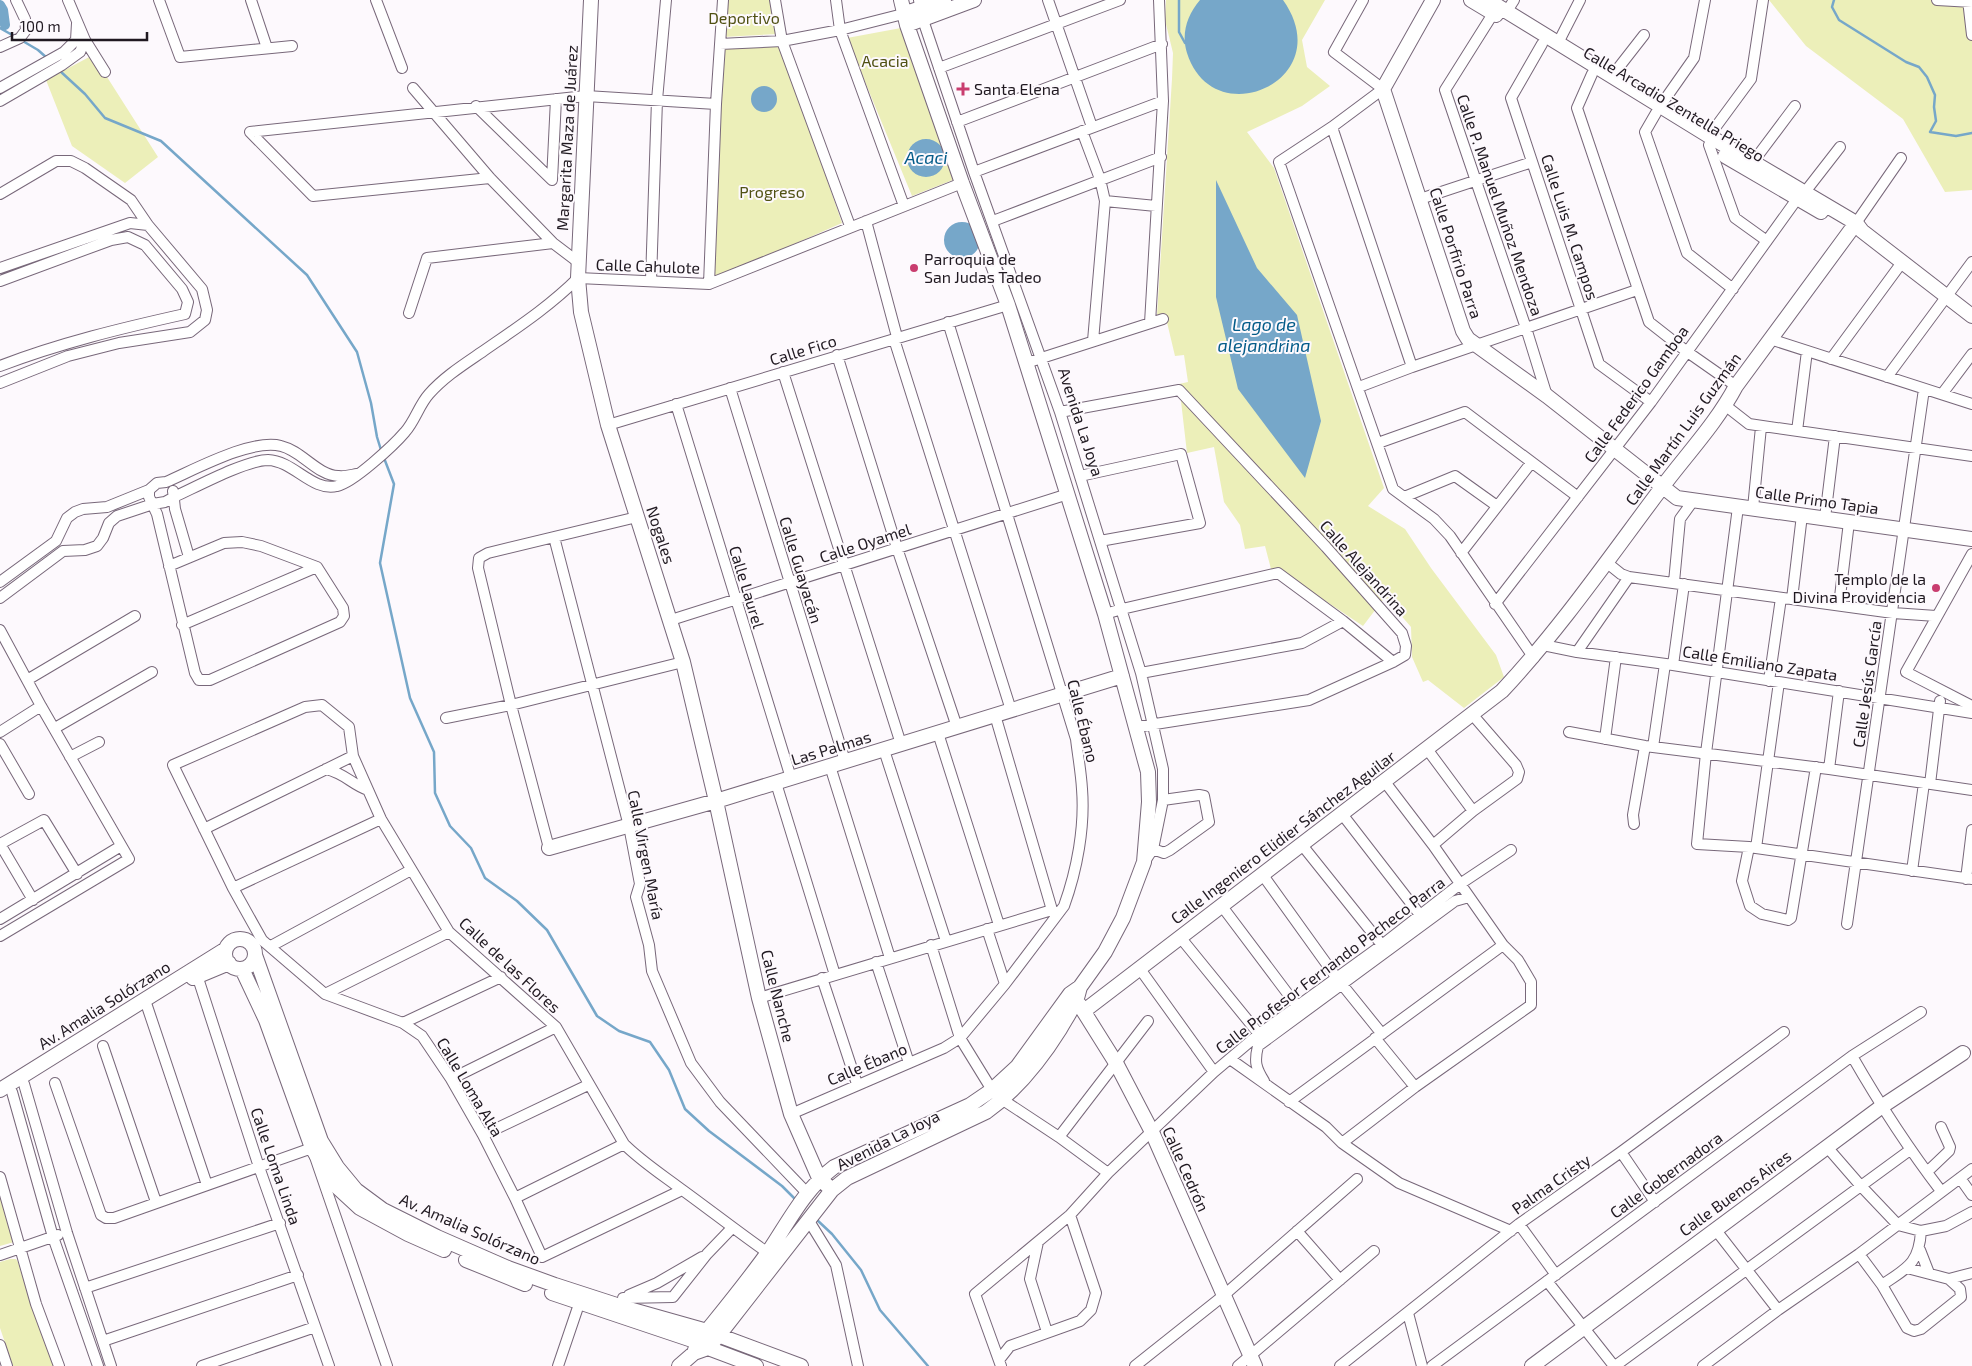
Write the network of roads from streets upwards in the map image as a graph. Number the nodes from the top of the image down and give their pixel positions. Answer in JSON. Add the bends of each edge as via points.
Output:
{"nodes":[{"id":1,"x":16,"y":0,"type":"edge"},
{"id":2,"x":68,"y":0,"type":"edge"},
{"id":3,"x":159,"y":0,"type":"edge"},
{"id":4,"x":251,"y":0,"type":"edge"},
{"id":5,"x":376,"y":0,"type":"edge"},
{"id":6,"x":591,"y":0,"type":"edge"},
{"id":7,"x":666,"y":0,"type":"edge"},
{"id":8,"x":723,"y":0,"type":"edge"},
{"id":9,"x":776,"y":0,"type":"edge"},
{"id":10,"x":836,"y":0,"type":"edge"},
{"id":11,"x":901,"y":0,"type":"edge"},
{"id":12,"x":944,"y":0,"type":"edge"},
{"id":13,"x":974,"y":0,"type":"edge"},
{"id":14,"x":1048,"y":0,"type":"edge"},
{"id":15,"x":1120,"y":0,"type":"edge"},
{"id":16,"x":1159,"y":0,"type":"edge"},
{"id":17,"x":1363,"y":0,"type":"edge"},
{"id":18,"x":1433,"y":0,"type":"edge"},
{"id":19,"x":1471,"y":0,"type":"edge"},
{"id":20,"x":1580,"y":0,"type":"edge"},
{"id":21,"x":1706,"y":0,"type":"edge"},
{"id":22,"x":1763,"y":0,"type":"edge"},
{"id":23,"x":1937,"y":0,"type":"edge"},
{"id":24,"x":1969,"y":1,"type":"edge"},
{"id":25,"x":1500,"y":6,"type":"edge"},
{"id":26,"x":921,"y":9,"type":"edge"},
{"id":27,"x":905,"y":20,"type":"junction"},
{"id":28,"x":1057,"y":23,"type":"junction"},
{"id":29,"x":840,"y":30,"type":"junction"},
{"id":30,"x":1644,"y":35,"type":"dead end"},
{"id":31,"x":1971,"y":35,"type":"edge"},
{"id":32,"x":80,"y":40,"type":"junction"},
{"id":33,"x":782,"y":41,"type":"junction"},
{"id":34,"x":1558,"y":43,"type":"junction"},
{"id":35,"x":720,"y":44,"type":"junction"},
{"id":36,"x":1162,"y":44,"type":"junction"},
{"id":37,"x":1542,"y":44,"type":"junction"},
{"id":38,"x":292,"y":46,"type":"dead end"},
{"id":39,"x":0,"y":47,"type":"edge"},
{"id":40,"x":267,"y":48,"type":"junction"},
{"id":41,"x":52,"y":64,"type":"junction"},
{"id":42,"x":402,"y":68,"type":"dead end"},
{"id":43,"x":939,"y":68,"type":"junction"},
{"id":44,"x":105,"y":72,"type":"dead end"},
{"id":45,"x":1592,"y":74,"type":"junction"},
{"id":46,"x":1612,"y":76,"type":"junction"},
{"id":47,"x":1075,"y":77,"type":"junction"},
{"id":48,"x":0,"y":88,"type":"edge"},
{"id":49,"x":413,"y":88,"type":"dead end"},
{"id":50,"x":1383,"y":89,"type":"junction"},
{"id":51,"x":586,"y":96,"type":"junction"},
{"id":52,"x":556,"y":99,"type":"junction"},
{"id":53,"x":657,"y":100,"type":"junction"},
{"id":54,"x":0,"y":101,"type":"edge"},
{"id":55,"x":1164,"y":101,"type":"junction"},
{"id":56,"x":716,"y":104,"type":"junction"},
{"id":57,"x":476,"y":106,"type":"junction"},
{"id":58,"x":1795,"y":106,"type":"dead end"},
{"id":59,"x":1658,"y":109,"type":"junction"},
{"id":60,"x":433,"y":111,"type":"junction"},
{"id":61,"x":957,"y":122,"type":"junction"},
{"id":62,"x":1332,"y":127,"type":"junction"},
{"id":63,"x":1087,"y":129,"type":"junction"},
{"id":64,"x":1709,"y":140,"type":"junction"},
{"id":65,"x":1840,"y":147,"type":"dead end"},
{"id":66,"x":1161,"y":158,"type":"junction"},
{"id":67,"x":1901,"y":158,"type":"dead end"},
{"id":68,"x":1532,"y":162,"type":"junction"},
{"id":69,"x":1751,"y":165,"type":"junction"},
{"id":70,"x":974,"y":172,"type":"junction"},
{"id":71,"x":490,"y":178,"type":"junction"},
{"id":72,"x":1100,"y":179,"type":"junction"},
{"id":73,"x":1476,"y":181,"type":"junction"},
{"id":74,"x":962,"y":183,"type":"junction"},
{"id":75,"x":0,"y":194,"type":"edge"},
{"id":76,"x":1801,"y":196,"type":"junction"},
{"id":77,"x":1420,"y":199,"type":"junction"},
{"id":78,"x":131,"y":200,"type":"junction"},
{"id":79,"x":1105,"y":201,"type":"junction"},
{"id":80,"x":904,"y":206,"type":"junction"},
{"id":81,"x":1156,"y":206,"type":"junction"},
{"id":82,"x":866,"y":221,"type":"junction"},
{"id":83,"x":992,"y":221,"type":"junction"},
{"id":84,"x":130,"y":223,"type":"junction"},
{"id":85,"x":148,"y":226,"type":"junction"},
{"id":86,"x":850,"y":226,"type":"junction"},
{"id":87,"x":1857,"y":227,"type":"junction"},
{"id":88,"x":128,"y":237,"type":"junction"},
{"id":89,"x":1767,"y":241,"type":"junction"},
{"id":90,"x":139,"y":242,"type":"junction"},
{"id":91,"x":553,"y":243,"type":"junction"},
{"id":92,"x":1903,"y":261,"type":"junction"},
{"id":93,"x":578,"y":262,"type":"junction"},
{"id":94,"x":1972,"y":262,"type":"edge"},
{"id":95,"x":0,"y":268,"type":"edge"},
{"id":96,"x":578,"y":278,"type":"junction"},
{"id":97,"x":651,"y":280,"type":"junction"},
{"id":98,"x":0,"y":281,"type":"edge"},
{"id":99,"x":709,"y":284,"type":"junction"},
{"id":100,"x":1733,"y":289,"type":"junction"},
{"id":101,"x":1637,"y":290,"type":"junction"},
{"id":102,"x":1947,"y":297,"type":"junction"},
{"id":103,"x":188,"y":302,"type":"junction"},
{"id":104,"x":206,"y":305,"type":"junction"},
{"id":105,"x":1008,"y":305,"type":"junction"},
{"id":106,"x":1581,"y":308,"type":"junction"},
{"id":107,"x":410,"y":313,"type":"dead end"},
{"id":108,"x":185,"y":314,"type":"junction"},
{"id":109,"x":1972,"y":316,"type":"edge"},
{"id":110,"x":1163,"y":319,"type":"dead end"},
{"id":111,"x":948,"y":322,"type":"junction"},
{"id":112,"x":1150,"y":323,"type":"junction"},
{"id":113,"x":201,"y":324,"type":"junction"},
{"id":114,"x":1526,"y":328,"type":"junction"},
{"id":115,"x":895,"y":338,"type":"junction"},
{"id":116,"x":1770,"y":339,"type":"junction"},
{"id":117,"x":1093,"y":341,"type":"junction"},
{"id":118,"x":1478,"y":346,"type":"junction"},
{"id":119,"x":1686,"y":351,"type":"junction"},
{"id":120,"x":1807,"y":351,"type":"junction"},
{"id":121,"x":1972,"y":354,"type":"edge"},
{"id":122,"x":837,"y":355,"type":"junction"},
{"id":123,"x":1041,"y":357,"type":"junction"},
{"id":124,"x":1830,"y":359,"type":"junction"},
{"id":125,"x":1026,"y":363,"type":"junction"},
{"id":126,"x":0,"y":366,"type":"edge"},
{"id":127,"x":1412,"y":367,"type":"junction"},
{"id":128,"x":783,"y":372,"type":"junction"},
{"id":129,"x":1887,"y":377,"type":"junction"},
{"id":130,"x":0,"y":383,"type":"edge"},
{"id":131,"x":1736,"y":386,"type":"junction"},
{"id":132,"x":1359,"y":387,"type":"junction"},
{"id":133,"x":730,"y":388,"type":"junction"},
{"id":134,"x":1924,"y":389,"type":"junction"},
{"id":135,"x":1942,"y":394,"type":"junction"},
{"id":136,"x":1547,"y":396,"type":"junction"},
{"id":137,"x":1651,"y":402,"type":"junction"},
{"id":138,"x":676,"y":404,"type":"junction"},
{"id":139,"x":1972,"y":404,"type":"edge"},
{"id":140,"x":1726,"y":406,"type":"junction"},
{"id":141,"x":1060,"y":412,"type":"junction"},
{"id":142,"x":608,"y":425,"type":"junction"},
{"id":143,"x":1762,"y":427,"type":"junction"},
{"id":144,"x":1797,"y":431,"type":"junction"},
{"id":145,"x":1835,"y":436,"type":"junction"},
{"id":146,"x":1378,"y":443,"type":"junction"},
{"id":147,"x":1914,"y":447,"type":"junction"},
{"id":148,"x":1615,"y":451,"type":"junction"},
{"id":149,"x":1972,"y":456,"type":"edge"},
{"id":150,"x":1532,"y":462,"type":"junction"},
{"id":151,"x":364,"y":470,"type":"junction"},
{"id":152,"x":1080,"y":476,"type":"junction"},
{"id":153,"x":166,"y":482,"type":"junction"},
{"id":154,"x":1661,"y":488,"type":"junction"},
{"id":155,"x":149,"y":490,"type":"junction"},
{"id":156,"x":1068,"y":494,"type":"junction"},
{"id":157,"x":174,"y":496,"type":"junction"},
{"id":158,"x":1404,"y":497,"type":"junction"},
{"id":159,"x":1578,"y":497,"type":"junction"},
{"id":160,"x":1693,"y":501,"type":"junction"},
{"id":161,"x":152,"y":504,"type":"junction"},
{"id":162,"x":1497,"y":506,"type":"junction"},
{"id":163,"x":1738,"y":507,"type":"junction"},
{"id":164,"x":1754,"y":508,"type":"junction"},
{"id":165,"x":1007,"y":513,"type":"junction"},
{"id":166,"x":1802,"y":515,"type":"junction"},
{"id":167,"x":637,"y":517,"type":"junction"},
{"id":168,"x":1825,"y":518,"type":"junction"},
{"id":169,"x":1849,"y":522,"type":"junction"},
{"id":170,"x":179,"y":527,"type":"junction"},
{"id":171,"x":1904,"y":528,"type":"junction"},
{"id":172,"x":953,"y":530,"type":"junction"},
{"id":173,"x":161,"y":531,"type":"junction"},
{"id":174,"x":554,"y":537,"type":"junction"},
{"id":175,"x":1972,"y":539,"type":"edge"},
{"id":176,"x":1100,"y":541,"type":"junction"},
{"id":177,"x":897,"y":548,"type":"junction"},
{"id":178,"x":1461,"y":553,"type":"junction"},
{"id":179,"x":1972,"y":554,"type":"edge"},
{"id":180,"x":189,"y":558,"type":"junction"},
{"id":181,"x":1606,"y":562,"type":"junction"},
{"id":182,"x":844,"y":565,"type":"junction"},
{"id":183,"x":169,"y":566,"type":"junction"},
{"id":184,"x":317,"y":567,"type":"junction"},
{"id":185,"x":1629,"y":577,"type":"junction"},
{"id":186,"x":0,"y":582,"type":"edge"},
{"id":187,"x":789,"y":582,"type":"junction"},
{"id":188,"x":1679,"y":583,"type":"junction"},
{"id":189,"x":1729,"y":590,"type":"junction"},
{"id":190,"x":0,"y":598,"type":"edge"},
{"id":191,"x":1787,"y":598,"type":"junction"},
{"id":192,"x":735,"y":599,"type":"junction"},
{"id":193,"x":1495,"y":604,"type":"junction"},
{"id":194,"x":1839,"y":605,"type":"junction"},
{"id":195,"x":1122,"y":609,"type":"junction"},
{"id":196,"x":1893,"y":613,"type":"junction"},
{"id":197,"x":1105,"y":614,"type":"junction"},
{"id":198,"x":135,"y":616,"type":"dead end"},
{"id":199,"x":1936,"y":616,"type":"junction"},
{"id":200,"x":671,"y":620,"type":"junction"},
{"id":201,"x":1343,"y":621,"type":"junction"},
{"id":202,"x":182,"y":625,"type":"junction"},
{"id":203,"x":0,"y":630,"type":"edge"},
{"id":204,"x":1542,"y":645,"type":"junction"},
{"id":205,"x":1577,"y":652,"type":"junction"},
{"id":206,"x":1616,"y":657,"type":"junction"},
{"id":207,"x":1534,"y":658,"type":"junction"},
{"id":208,"x":683,"y":662,"type":"junction"},
{"id":209,"x":1393,"y":662,"type":"junction"},
{"id":210,"x":1669,"y":664,"type":"junction"},
{"id":211,"x":152,"y":672,"type":"dead end"},
{"id":212,"x":1718,"y":672,"type":"junction"},
{"id":213,"x":1141,"y":673,"type":"junction"},
{"id":214,"x":1122,"y":676,"type":"junction"},
{"id":215,"x":27,"y":680,"type":"junction"},
{"id":216,"x":1774,"y":681,"type":"junction"},
{"id":217,"x":591,"y":684,"type":"junction"},
{"id":218,"x":1941,"y":690,"type":"junction"},
{"id":219,"x":1502,"y":691,"type":"joint"},
{"id":220,"x":1839,"y":691,"type":"junction"},
{"id":221,"x":1063,"y":694,"type":"junction"},
{"id":222,"x":1881,"y":697,"type":"junction"},
{"id":223,"x":511,"y":704,"type":"junction"},
{"id":224,"x":42,"y":706,"type":"junction"},
{"id":225,"x":1940,"y":706,"type":"junction"},
{"id":226,"x":1972,"y":706,"type":"edge"},
{"id":227,"x":1011,"y":710,"type":"junction"},
{"id":228,"x":1972,"y":712,"type":"edge"},
{"id":229,"x":1472,"y":713,"type":"junction"},
{"id":230,"x":995,"y":715,"type":"junction"},
{"id":231,"x":446,"y":718,"type":"dead end"},
{"id":232,"x":1153,"y":724,"type":"junction"},
{"id":233,"x":957,"y":727,"type":"junction"},
{"id":234,"x":1136,"y":727,"type":"junction"},
{"id":235,"x":54,"y":728,"type":"junction"},
{"id":236,"x":0,"y":732,"type":"edge"},
{"id":237,"x":1568,"y":732,"type":"dead end"},
{"id":238,"x":938,"y":733,"type":"junction"},
{"id":239,"x":1605,"y":739,"type":"junction"},
{"id":240,"x":100,"y":742,"type":"dead end"},
{"id":241,"x":0,"y":744,"type":"edge"},
{"id":242,"x":901,"y":744,"type":"junction"},
{"id":243,"x":1649,"y":746,"type":"junction"},
{"id":244,"x":1427,"y":749,"type":"junction"},
{"id":245,"x":884,"y":750,"type":"junction"},
{"id":246,"x":1706,"y":753,"type":"junction"},
{"id":247,"x":353,"y":756,"type":"junction"},
{"id":248,"x":70,"y":757,"type":"junction"},
{"id":249,"x":845,"y":761,"type":"junction"},
{"id":250,"x":1767,"y":761,"type":"junction"},
{"id":251,"x":173,"y":765,"type":"joint"},
{"id":252,"x":830,"y":766,"type":"junction"},
{"id":253,"x":1816,"y":767,"type":"junction"},
{"id":254,"x":326,"y":769,"type":"junction"},
{"id":255,"x":1829,"y":769,"type":"junction"},
{"id":256,"x":1869,"y":775,"type":"junction"},
{"id":257,"x":790,"y":778,"type":"junction"},
{"id":258,"x":1385,"y":782,"type":"junction"},
{"id":259,"x":776,"y":783,"type":"junction"},
{"id":260,"x":1927,"y":783,"type":"junction"},
{"id":261,"x":368,"y":790,"type":"junction"},
{"id":262,"x":1972,"y":790,"type":"edge"},
{"id":263,"x":29,"y":794,"type":"dead end"},
{"id":264,"x":1164,"y":800,"type":"junction"},
{"id":265,"x":716,"y":801,"type":"junction"},
{"id":266,"x":1473,"y":811,"type":"junction"},
{"id":267,"x":1342,"y":814,"type":"junction"},
{"id":268,"x":380,"y":819,"type":"junction"},
{"id":269,"x":1634,"y":824,"type":"dead end"},
{"id":270,"x":629,"y":826,"type":"junction"},
{"id":271,"x":204,"y":828,"type":"junction"},
{"id":272,"x":1972,"y":830,"type":"edge"},
{"id":273,"x":0,"y":844,"type":"edge"},
{"id":274,"x":1433,"y":844,"type":"junction"},
{"id":275,"x":1302,"y":845,"type":"junction"},
{"id":276,"x":122,"y":846,"type":"junction"},
{"id":277,"x":1752,"y":847,"type":"junction"},
{"id":278,"x":549,"y":848,"type":"joint"},
{"id":279,"x":1153,"y":849,"type":"junction"},
{"id":280,"x":1511,"y":850,"type":"dead end"},
{"id":281,"x":1802,"y":855,"type":"junction"},
{"id":282,"x":1144,"y":862,"type":"junction"},
{"id":283,"x":1856,"y":863,"type":"junction"},
{"id":284,"x":412,"y":870,"type":"junction"},
{"id":285,"x":1912,"y":871,"type":"junction"},
{"id":286,"x":77,"y":874,"type":"junction"},
{"id":287,"x":1262,"y":874,"type":"junction"},
{"id":288,"x":1969,"y":879,"type":"edge"},
{"id":289,"x":1460,"y":884,"type":"junction"},
{"id":290,"x":233,"y":888,"type":"junction"},
{"id":291,"x":1469,"y":897,"type":"junction"},
{"id":292,"x":32,"y":900,"type":"junction"},
{"id":293,"x":1221,"y":905,"type":"junction"},
{"id":294,"x":1055,"y":912,"type":"junction"},
{"id":295,"x":0,"y":919,"type":"edge"},
{"id":296,"x":1423,"y":919,"type":"junction"},
{"id":297,"x":1847,"y":924,"type":"dead end"},
{"id":298,"x":999,"y":925,"type":"junction"},
{"id":299,"x":987,"y":928,"type":"junction"},
{"id":300,"x":449,"y":932,"type":"junction"},
{"id":301,"x":0,"y":936,"type":"edge"},
{"id":302,"x":1180,"y":937,"type":"junction"},
{"id":303,"x":946,"y":941,"type":"junction"},
{"id":304,"x":271,"y":946,"type":"junction"},
{"id":305,"x":931,"y":946,"type":"junction"},
{"id":306,"x":1503,"y":946,"type":"junction"},
{"id":307,"x":1384,"y":948,"type":"junction"},
{"id":308,"x":226,"y":949,"type":"junction"},
{"id":309,"x":255,"y":955,"type":"junction"},
{"id":310,"x":890,"y":958,"type":"junction"},
{"id":311,"x":876,"y":962,"type":"junction"},
{"id":312,"x":229,"y":963,"type":"junction"},
{"id":313,"x":242,"y":968,"type":"junction"},
{"id":314,"x":1140,"y":968,"type":"junction"},
{"id":315,"x":835,"y":974,"type":"junction"},
{"id":316,"x":196,"y":975,"type":"junction"},
{"id":317,"x":500,"y":977,"type":"junction"},
{"id":318,"x":822,"y":978,"type":"junction"},
{"id":319,"x":1339,"y":981,"type":"junction"},
{"id":320,"x":1005,"y":984,"type":"junction"},
{"id":321,"x":325,"y":994,"type":"junction"},
{"id":322,"x":759,"y":998,"type":"junction"},
{"id":323,"x":1078,"y":998,"type":"junction"},
{"id":324,"x":147,"y":1006,"type":"junction"},
{"id":325,"x":1300,"y":1010,"type":"junction"},
{"id":326,"x":1921,"y":1012,"type":"dead end"},
{"id":327,"x":1148,"y":1021,"type":"dead end"},
{"id":328,"x":403,"y":1023,"type":"junction"},
{"id":329,"x":556,"y":1027,"type":"junction"},
{"id":330,"x":1784,"y":1032,"type":"dead end"},
{"id":331,"x":1379,"y":1036,"type":"junction"},
{"id":332,"x":960,"y":1038,"type":"junction"},
{"id":333,"x":1262,"y":1038,"type":"junction"},
{"id":334,"x":103,"y":1046,"type":"dead end"},
{"id":335,"x":1963,"y":1053,"type":"dead end"},
{"id":336,"x":1852,"y":1056,"type":"junction"},
{"id":337,"x":1230,"y":1059,"type":"junction"},
{"id":338,"x":909,"y":1063,"type":"junction"},
{"id":339,"x":1116,"y":1063,"type":"junction"},
{"id":340,"x":1214,"y":1072,"type":"junction"},
{"id":341,"x":451,"y":1079,"type":"junction"},
{"id":342,"x":55,"y":1083,"type":"dead end"},
{"id":343,"x":24,"y":1084,"type":"junction"},
{"id":344,"x":857,"y":1084,"type":"junction"},
{"id":345,"x":588,"y":1085,"type":"junction"},
{"id":346,"x":1267,"y":1086,"type":"junction"},
{"id":347,"x":1415,"y":1087,"type":"junction"},
{"id":348,"x":992,"y":1090,"type":"junction"},
{"id":349,"x":4,"y":1094,"type":"edge"},
{"id":350,"x":1003,"y":1100,"type":"junction"},
{"id":351,"x":1290,"y":1102,"type":"junction"},
{"id":352,"x":1881,"y":1107,"type":"junction"},
{"id":353,"x":790,"y":1114,"type":"junction"},
{"id":354,"x":1941,"y":1127,"type":"dead end"},
{"id":355,"x":1152,"y":1132,"type":"junction"},
{"id":356,"x":483,"y":1135,"type":"junction"},
{"id":357,"x":1060,"y":1137,"type":"junction"},
{"id":358,"x":1342,"y":1143,"type":"junction"},
{"id":359,"x":624,"y":1144,"type":"junction"},
{"id":360,"x":1827,"y":1147,"type":"junction"},
{"id":361,"x":312,"y":1148,"type":"junction"},
{"id":362,"x":1910,"y":1150,"type":"junction"},
{"id":363,"x":1621,"y":1152,"type":"junction"},
{"id":364,"x":259,"y":1167,"type":"junction"},
{"id":365,"x":1972,"y":1169,"type":"edge"},
{"id":366,"x":1927,"y":1172,"type":"junction"},
{"id":367,"x":1108,"y":1173,"type":"junction"},
{"id":368,"x":0,"y":1177,"type":"edge"},
{"id":369,"x":819,"y":1178,"type":"junction"},
{"id":370,"x":1357,"y":1178,"type":"dead end"},
{"id":371,"x":1960,"y":1178,"type":"junction"},
{"id":372,"x":207,"y":1185,"type":"junction"},
{"id":373,"x":1860,"y":1185,"type":"junction"},
{"id":374,"x":682,"y":1190,"type":"junction"},
{"id":375,"x":832,"y":1190,"type":"junction"},
{"id":376,"x":1942,"y":1191,"type":"junction"},
{"id":377,"x":1972,"y":1195,"type":"edge"},
{"id":378,"x":515,"y":1198,"type":"junction"},
{"id":379,"x":802,"y":1200,"type":"junction"},
{"id":380,"x":156,"y":1202,"type":"junction"},
{"id":381,"x":1656,"y":1202,"type":"junction"},
{"id":382,"x":1972,"y":1212,"type":"edge"},
{"id":383,"x":1070,"y":1215,"type":"junction"},
{"id":384,"x":811,"y":1217,"type":"junction"},
{"id":385,"x":280,"y":1222,"type":"junction"},
{"id":386,"x":1898,"y":1225,"type":"junction"},
{"id":387,"x":1515,"y":1227,"type":"junction"},
{"id":388,"x":732,"y":1228,"type":"junction"},
{"id":389,"x":1715,"y":1229,"type":"junction"},
{"id":390,"x":1297,"y":1231,"type":"junction"},
{"id":391,"x":1921,"y":1231,"type":"junction"},
{"id":392,"x":66,"y":1233,"type":"junction"},
{"id":393,"x":53,"y":1237,"type":"junction"},
{"id":394,"x":1038,"y":1242,"type":"junction"},
{"id":395,"x":21,"y":1248,"type":"junction"},
{"id":396,"x":1920,"y":1250,"type":"junction"},
{"id":397,"x":1374,"y":1251,"type":"dead end"},
{"id":398,"x":768,"y":1253,"type":"junction"},
{"id":399,"x":707,"y":1254,"type":"junction"},
{"id":400,"x":1859,"y":1254,"type":"junction"},
{"id":401,"x":0,"y":1255,"type":"edge"},
{"id":402,"x":1907,"y":1268,"type":"junction"},
{"id":403,"x":1746,"y":1269,"type":"junction"},
{"id":404,"x":1929,"y":1273,"type":"junction"},
{"id":405,"x":1972,"y":1273,"type":"edge"},
{"id":406,"x":298,"y":1275,"type":"junction"},
{"id":407,"x":1552,"y":1278,"type":"junction"},
{"id":408,"x":1340,"y":1280,"type":"junction"},
{"id":409,"x":1949,"y":1280,"type":"junction"},
{"id":410,"x":1882,"y":1285,"type":"junction"},
{"id":411,"x":85,"y":1288,"type":"junction"},
{"id":412,"x":1223,"y":1296,"type":"junction"},
{"id":413,"x":577,"y":1310,"type":"dead end"},
{"id":414,"x":1778,"y":1310,"type":"junction"},
{"id":415,"x":1408,"y":1313,"type":"junction"},
{"id":416,"x":315,"y":1327,"type":"junction"},
{"id":417,"x":1582,"y":1327,"type":"junction"},
{"id":418,"x":1047,"y":1332,"type":"junction"},
{"id":419,"x":103,"y":1341,"type":"junction"},
{"id":420,"x":705,"y":1342,"type":"junction"},
{"id":421,"x":0,"y":1345,"type":"edge"},
{"id":422,"x":1252,"y":1361,"type":"edge"},
{"id":423,"x":1000,"y":1363,"type":"edge"},
{"id":424,"x":386,"y":1364,"type":"edge"},
{"id":425,"x":7,"y":1366,"type":"edge"},
{"id":426,"x":59,"y":1366,"type":"edge"},
{"id":427,"x":98,"y":1366,"type":"edge"},
{"id":428,"x":111,"y":1366,"type":"edge"},
{"id":429,"x":202,"y":1366,"type":"edge"},
{"id":430,"x":329,"y":1366,"type":"edge"},
{"id":431,"x":375,"y":1366,"type":"edge"},
{"id":432,"x":558,"y":1366,"type":"edge"},
{"id":433,"x":679,"y":1366,"type":"edge"},
{"id":434,"x":756,"y":1366,"type":"edge"},
{"id":435,"x":801,"y":1366,"type":"edge"},
{"id":436,"x":858,"y":1366,"type":"edge"},
{"id":437,"x":1135,"y":1366,"type":"edge"},
{"id":438,"x":1238,"y":1366,"type":"edge"},
{"id":439,"x":1340,"y":1366,"type":"edge"},
{"id":440,"x":1422,"y":1366,"type":"edge"},
{"id":441,"x":1432,"y":1366,"type":"edge"},
{"id":442,"x":1532,"y":1366,"type":"edge"},
{"id":443,"x":1614,"y":1366,"type":"edge"},
{"id":444,"x":1703,"y":1366,"type":"edge"}],
"edges":[{"from":1,"to":39,"type":"street","via":[[25,19],[26,30],[16,40]]},
{"from":2,"to":32,"type":"street"},
{"from":3,"to":40,"type":"street","via":[[180,57]]},
{"from":4,"to":40,"type":"street"},
{"from":5,"to":42,"type":"street"},
{"from":6,"to":51,"type":"street","name":"Margarita Maza de Juárez"},
{"from":7,"to":53,"type":"street"},
{"from":8,"to":35,"type":"street"},
{"from":9,"to":33,"type":"street"},
{"from":10,"to":29,"type":"street"},
{"from":11,"to":27,"type":"street","name":"Avenida La Joya"},
{"from":12,"to":26,"type":"street"},
{"from":13,"to":26,"type":"street"},
{"from":14,"to":28,"type":"street"},
{"from":15,"to":28,"type":"street"},
{"from":16,"to":36,"type":"street"},
{"from":17,"to":50,"type":"street","via":[[1334,52]]},
{"from":18,"to":50,"type":"street"},
{"from":19,"to":25,"type":"street","name":"Calle Arcadio Zentella Priego"},
{"from":20,"to":34,"type":"street"},
{"from":21,"to":59,"type":"street","via":[[1694,58]]},
{"from":22,"to":64,"type":"street","via":[[1751,79]]},
{"from":23,"to":24,"type":"street"},
{"from":24,"to":31,"type":"street"},
{"from":25,"to":34,"type":"street","name":"Calle Arcadio Zentella Priego"},
{"from":25,"to":37,"type":"street","name":"Calle Arcadio Zentella Priego"},
{"from":25,"to":73,"type":"street","name":"Calle P. Manuel Muñoz Mendoza","via":[[1445,90]]},
{"from":26,"to":27,"type":"street"},
{"from":26,"to":43,"type":"street","name":"Avenida La Joya"},
{"from":27,"to":29,"type":"street"},
{"from":27,"to":74,"type":"street","name":"Avenida La Joya"},
{"from":28,"to":43,"type":"street"},
{"from":28,"to":47,"type":"street"},
{"from":29,"to":33,"type":"street"},
{"from":29,"to":80,"type":"street"},
{"from":30,"to":46,"type":"street"},
{"from":32,"to":41,"type":"street","via":[[80,52]]},
{"from":32,"to":44,"type":"street"},
{"from":33,"to":35,"type":"street"},
{"from":33,"to":86,"type":"street"},
{"from":34,"to":46,"type":"street","name":"Calle Arcadio Zentella Priego"},
{"from":35,"to":56,"type":"street"},
{"from":36,"to":47,"type":"street"},
{"from":36,"to":55,"type":"street"},
{"from":37,"to":45,"type":"street","name":"Calle Arcadio Zentella Priego"},
{"from":37,"to":68,"type":"street","name":"Calle Luis M. Campos","via":[[1511,98]]},
{"from":38,"to":40,"type":"street"},
{"from":41,"to":48,"type":"street"},
{"from":41,"to":54,"type":"street"},
{"from":43,"to":61,"type":"street","name":"Avenida La Joya"},
{"from":45,"to":59,"type":"street","name":"Calle Arcadio Zentella Priego"},
{"from":45,"to":101,"type":"street","via":[[1577,108]]},
{"from":46,"to":59,"type":"street","name":"Calle Arcadio Zentella Priego"},
{"from":47,"to":61,"type":"street"},
{"from":47,"to":63,"type":"street"},
{"from":49,"to":60,"type":"street"},
{"from":50,"to":62,"type":"street"},
{"from":50,"to":77,"type":"street","name":"Calle Porfirio Parra"},
{"from":51,"to":52,"type":"street"},
{"from":51,"to":53,"type":"street"},
{"from":51,"to":93,"type":"street","name":"Margarita Maza de Juárez"},
{"from":52,"to":57,"type":"street"},
{"from":52,"to":57,"type":"street","via":[[552,180]]},
{"from":53,"to":56,"type":"street"},
{"from":53,"to":97,"type":"street"},
{"from":55,"to":63,"type":"street"},
{"from":55,"to":66,"type":"street"},
{"from":56,"to":99,"type":"street"},
{"from":57,"to":60,"type":"street"},
{"from":58,"to":69,"type":"street"},
{"from":59,"to":64,"type":"street","name":"Calle Arcadio Zentella Priego"},
{"from":59,"to":100,"type":"street","via":[[1644,132],[1687,254]]},
{"from":60,"to":71,"type":"street"},
{"from":60,"to":71,"type":"street","via":[[250,132],[313,196]]},
{"from":61,"to":70,"type":"street","name":"Avenida La Joya"},
{"from":62,"to":127,"type":"street"},
{"from":62,"to":132,"type":"street","via":[[1279,162]]},
{"from":63,"to":70,"type":"street"},
{"from":63,"to":72,"type":"street"},
{"from":64,"to":69,"type":"street","name":"Calle Arcadio Zentella Priego"},
{"from":64,"to":89,"type":"street","via":[[1736,218]]},
{"from":65,"to":76,"type":"street","name":"Calle Federico Gamboa"},
{"from":66,"to":72,"type":"street"},
{"from":66,"to":81,"type":"street"},
{"from":67,"to":87,"type":"street","name":"Calle Martín Luis Guzmán"},
{"from":68,"to":73,"type":"street"},
{"from":68,"to":106,"type":"street","name":"Calle Luis M. Campos"},
{"from":69,"to":76,"type":"street","name":"Calle Arcadio Zentella Priego"},
{"from":70,"to":83,"type":"street","name":"Avenida La Joya"},
{"from":71,"to":91,"type":"street"},
{"from":72,"to":79,"type":"street"},
{"from":72,"to":83,"type":"street"},
{"from":73,"to":77,"type":"street"},
{"from":73,"to":114,"type":"street","name":"Calle P. Manuel Muñoz Mendoza"},
{"from":74,"to":80,"type":"street","name":"Calle Cahulote"},
{"from":74,"to":105,"type":"street","name":"Avenida La Joya"},
{"from":75,"to":78,"type":"street","via":[[56,161],[71,161]]},
{"from":76,"to":87,"type":"street","name":"Calle Arcadio Zentella Priego"},
{"from":76,"to":89,"type":"street","name":"Calle Federico Gamboa"},
{"from":77,"to":118,"type":"street","name":"Calle Porfirio Parra","via":[[1463,331]]},
{"from":78,"to":84,"type":"street"},
{"from":78,"to":85,"type":"street"},
{"from":79,"to":81,"type":"street"},
{"from":79,"to":117,"type":"street"},
{"from":80,"to":82,"type":"street","name":"Calle Cahulote"},
{"from":81,"to":112,"type":"street"},
{"from":82,"to":86,"type":"street","name":"Calle Cahulote"},
{"from":82,"to":115,"type":"street"},
{"from":83,"to":123,"type":"street","name":"Avenida La Joya"},
{"from":84,"to":85,"type":"street"},
{"from":84,"to":88,"type":"street","via":[[126,232]]},
{"from":84,"to":95,"type":"street"},
{"from":85,"to":90,"type":"street","via":[[145,237]]},
{"from":85,"to":104,"type":"street","via":[[194,277],[202,289]]},
{"from":86,"to":99,"type":"street","name":"Calle Cahulote"},
{"from":87,"to":92,"type":"street","name":"Calle Arcadio Zentella Priego"},
{"from":87,"to":116,"type":"street","name":"Calle Martín Luis Guzmán"},
{"from":88,"to":90,"type":"street"},
{"from":88,"to":98,"type":"street","via":[[111,240]]},
{"from":89,"to":100,"type":"street","name":"Calle Federico Gamboa"},
{"from":90,"to":103,"type":"street","via":[[182,289]]},
{"from":91,"to":93,"type":"street"},
{"from":91,"to":107,"type":"street","via":[[427,258]]},
{"from":92,"to":102,"type":"street","name":"Calle Arcadio Zentella Priego"},
{"from":92,"to":124,"type":"street"},
{"from":93,"to":96,"type":"street","name":"Margarita Maza de Juárez"},
{"from":94,"to":102,"type":"street"},
{"from":96,"to":97,"type":"street","name":"Calle Cahulote"},
{"from":96,"to":142,"type":"street","name":"Nogales","via":[[581,312]]},
{"from":96,"to":151,"type":"street","name":"Calle Cahulote","via":[[553,302],[443,379],[427,396],[406,432]]},
{"from":97,"to":99,"type":"street","name":"Calle Cahulote"},
{"from":100,"to":119,"type":"street","name":"Calle Federico Gamboa"},
{"from":101,"to":106,"type":"street"},
{"from":101,"to":119,"type":"street","via":[[1649,322]]},
{"from":102,"to":109,"type":"street","name":"Calle Arcadio Zentella Priego"},
{"from":102,"to":129,"type":"street"},
{"from":103,"to":104,"type":"street"},
{"from":103,"to":108,"type":"street"},
{"from":104,"to":113,"type":"street","via":[[207,316]]},
{"from":105,"to":111,"type":"street","name":"Calle Fico"},
{"from":105,"to":125,"type":"street","name":"Avenida La Joya"},
{"from":106,"to":114,"type":"street"},
{"from":106,"to":137,"type":"street","name":"Calle Luis M. Campos","via":[[1599,364]]},
{"from":108,"to":113,"type":"street","via":[[192,322]]},
{"from":108,"to":126,"type":"street","via":[[64,344]]},
{"from":110,"to":112,"type":"street"},
{"from":111,"to":115,"type":"street","name":"Calle Fico"},
{"from":111,"to":165,"type":"street","name":"Calle Ébano"},
{"from":112,"to":117,"type":"street"},
{"from":113,"to":130,"type":"street","via":[[190,332],[119,343],[68,356]]},
{"from":114,"to":118,"type":"street"},
{"from":114,"to":136,"type":"street","name":"Calle P. Manuel Muñoz Mendoza"},
{"from":115,"to":122,"type":"street","name":"Calle Fico"},
{"from":115,"to":172,"type":"street"},
{"from":116,"to":120,"type":"street"},
{"from":116,"to":131,"type":"street","name":"Calle Martín Luis Guzmán"},
{"from":117,"to":123,"type":"street"},
{"from":118,"to":127,"type":"street"},
{"from":118,"to":136,"type":"street","name":"Calle Porfirio Parra"},
{"from":119,"to":131,"type":"street"},
{"from":119,"to":137,"type":"street","name":"Calle Federico Gamboa"},
{"from":120,"to":124,"type":"street"},
{"from":120,"to":144,"type":"street"},
{"from":121,"to":135,"type":"street"},
{"from":122,"to":128,"type":"street","name":"Calle Fico"},
{"from":122,"to":177,"type":"street"},
{"from":123,"to":125,"type":"street"},
{"from":123,"to":141,"type":"street","name":"Avenida La Joya"},
{"from":124,"to":129,"type":"street"},
{"from":125,"to":156,"type":"street","name":"Avenida La Joya"},
{"from":127,"to":132,"type":"street"},
{"from":128,"to":133,"type":"street","name":"Calle Fico"},
{"from":128,"to":182,"type":"street"},
{"from":129,"to":134,"type":"street"},
{"from":131,"to":140,"type":"street","name":"Calle Martín Luis Guzmán"},
{"from":132,"to":146,"type":"street"},
{"from":133,"to":138,"type":"street","name":"Calle Fico"},
{"from":133,"to":187,"type":"street","name":"Calle Guayacán"},
{"from":134,"to":135,"type":"street"},
{"from":134,"to":147,"type":"street","name":"Calle Jesús García"},
{"from":135,"to":139,"type":"street"},
{"from":136,"to":148,"type":"street","name":"Calle Porfirio Parra"},
{"from":137,"to":148,"type":"street","name":"Calle Federico Gamboa"},
{"from":138,"to":142,"type":"street","name":"Calle Fico"},
{"from":138,"to":192,"type":"street","name":"Calle Laurel"},
{"from":140,"to":143,"type":"street","via":[[1749,424]]},
{"from":140,"to":154,"type":"street","name":"Calle Martín Luis Guzmán"},
{"from":141,"to":152,"type":"street","name":"Avenida La Joya"},
{"from":141,"to":209,"type":"street","name":"Calle Alejandrina","via":[[1179,390],[1402,633],[1406,646],[1404,654]]},
{"from":142,"to":167,"type":"street","name":"Nogales"},
{"from":143,"to":144,"type":"street"},
{"from":143,"to":164,"type":"street"},
{"from":144,"to":145,"type":"street"},
{"from":145,"to":147,"type":"street"},
{"from":145,"to":168,"type":"street"},
{"from":146,"to":150,"type":"street","via":[[1465,412]]},
{"from":146,"to":158,"type":"street","via":[[1394,489]]},
{"from":147,"to":149,"type":"street"},
{"from":147,"to":171,"type":"street","name":"Calle Jesús García"},
{"from":148,"to":154,"type":"street","name":"Calle Porfirio Parra"},
{"from":148,"to":159,"type":"street","name":"Calle Federico Gamboa"},
{"from":150,"to":159,"type":"street"},
{"from":150,"to":162,"type":"street"},
{"from":151,"to":153,"type":"street","via":[[339,477],[330,475],[295,451],[280,446],[264,446],[240,450]]},
{"from":151,"to":157,"type":"street","name":"Calle Cahulote","via":[[337,487],[324,486],[306,478],[287,464],[270,460],[254,462]]},
{"from":152,"to":176,"type":"street","name":"Avenida La Joya"},
{"from":152,"to":176,"type":"street","via":[[1181,454],[1200,523]]},
{"from":153,"to":155,"type":"street","via":[[156,483]]},
{"from":153,"to":157,"type":"street"},
{"from":154,"to":160,"type":"street","name":"Calle Primo Tapia","via":[[1677,498]]},
{"from":154,"to":181,"type":"street","name":"Calle Martín Luis Guzmán"},
{"from":155,"to":161,"type":"street"},
{"from":155,"to":186,"type":"street","via":[[107,508],[75,512],[67,518],[56,542]]},
{"from":156,"to":165,"type":"street","name":"Calle Oyamel"},
{"from":156,"to":197,"type":"street","name":"Avenida La Joya"},
{"from":157,"to":161,"type":"street","via":[[165,502]]},
{"from":157,"to":170,"type":"street"},
{"from":158,"to":162,"type":"street","via":[[1455,476]]},
{"from":158,"to":178,"type":"street","via":[[1434,519]]},
{"from":159,"to":193,"type":"street","name":"Calle Federico Gamboa"},
{"from":160,"to":163,"type":"street","name":"Calle Primo Tapia"},
{"from":160,"to":188,"type":"street","via":[[1680,519]]},
{"from":161,"to":173,"type":"street"},
{"from":161,"to":190,"type":"street","via":[[117,516],[109,523],[104,538],[97,546],[63,551]]},
{"from":162,"to":178,"type":"street"},
{"from":163,"to":164,"type":"street","name":"Calle Primo Tapia"},
{"from":163,"to":189,"type":"street"},
{"from":164,"to":166,"type":"street","name":"Calle Primo Tapia"},
{"from":165,"to":172,"type":"street","name":"Calle Oyamel"},
{"from":165,"to":221,"type":"street","name":"Calle Ébano"},
{"from":166,"to":168,"type":"street","name":"Calle Primo Tapia"},
{"from":166,"to":191,"type":"street"},
{"from":167,"to":174,"type":"street"},
{"from":167,"to":200,"type":"street","name":"Nogales"},
{"from":168,"to":169,"type":"street","name":"Calle Primo Tapia"},
{"from":169,"to":171,"type":"street","name":"Calle Primo Tapia"},
{"from":169,"to":194,"type":"street"},
{"from":170,"to":173,"type":"street"},
{"from":170,"to":180,"type":"street"},
{"from":171,"to":175,"type":"street","name":"Calle Primo Tapia"},
{"from":171,"to":196,"type":"street","name":"Calle Jesús García"},
{"from":172,"to":177,"type":"street","name":"Calle Oyamel"},
{"from":172,"to":227,"type":"street"},
{"from":173,"to":183,"type":"street"},
{"from":174,"to":217,"type":"street","name":"Calle Virgen María"},
{"from":174,"to":223,"type":"street","via":[[479,558],[478,568]]},
{"from":176,"to":195,"type":"street","name":"Avenida La Joya"},
{"from":177,"to":182,"type":"street","name":"Calle Oyamel"},
{"from":177,"to":233,"type":"street"},
{"from":178,"to":193,"type":"street"},
{"from":179,"to":199,"type":"street"},
{"from":180,"to":183,"type":"street"},
{"from":180,"to":184,"type":"street","via":[[224,543],[242,542]]},
{"from":181,"to":185,"type":"street"},
{"from":181,"to":204,"type":"street","name":"Calle Martín Luis Guzmán"},
{"from":182,"to":187,"type":"street","name":"Calle Oyamel"},
{"from":182,"to":242,"type":"street"},
{"from":183,"to":202,"type":"street"},
{"from":184,"to":202,"type":"street"},
{"from":184,"to":202,"type":"street","via":[[343,608],[344,616],[340,622],[210,680],[199,680],[194,673]]},
{"from":185,"to":188,"type":"street"},
{"from":185,"to":205,"type":"street"},
{"from":187,"to":192,"type":"street","name":"Calle Oyamel"},
{"from":187,"to":249,"type":"street","name":"Calle Guayacán"},
{"from":188,"to":189,"type":"street"},
{"from":188,"to":210,"type":"street"},
{"from":189,"to":191,"type":"street"},
{"from":189,"to":212,"type":"street"},
{"from":191,"to":194,"type":"street"},
{"from":191,"to":216,"type":"street"},
{"from":192,"to":200,"type":"street","name":"Calle Oyamel"},
{"from":192,"to":257,"type":"street","name":"Calle Laurel"},
{"from":193,"to":207,"type":"street"},
{"from":194,"to":196,"type":"street"},
{"from":195,"to":197,"type":"street"},
{"from":195,"to":201,"type":"street","via":[[1278,573]]},
{"from":195,"to":213,"type":"street","name":"Avenida La Joya"},
{"from":196,"to":199,"type":"street"},
{"from":196,"to":222,"type":"street","name":"Calle Jesús García"},
{"from":197,"to":214,"type":"street","name":"Avenida La Joya"},
{"from":198,"to":215,"type":"street"},
{"from":199,"to":218,"type":"street","via":[[1906,672]]},
{"from":200,"to":208,"type":"street","name":"Nogales"},
{"from":201,"to":209,"type":"street"},
{"from":201,"to":213,"type":"street","via":[[1302,643]]},
{"from":203,"to":215,"type":"street"},
{"from":204,"to":205,"type":"street","name":"Calle Emiliano Zapata"},
{"from":204,"to":207,"type":"street","name":"Calle Martín Luis Guzmán"},
{"from":205,"to":206,"type":"street","name":"Calle Emiliano Zapata"},
{"from":206,"to":210,"type":"street","name":"Calle Emiliano Zapata"},
{"from":206,"to":239,"type":"street"},
{"from":207,"to":219,"type":"street","name":"Calle Martín Luis Guzmán"},
{"from":208,"to":217,"type":"street"},
{"from":208,"to":265,"type":"street","name":"Nogales"},
{"from":209,"to":232,"type":"street","via":[[1309,700]]},
{"from":210,"to":212,"type":"street","name":"Calle Emiliano Zapata"},
{"from":210,"to":243,"type":"street"},
{"from":211,"to":235,"type":"street"},
{"from":212,"to":216,"type":"street","name":"Calle Emiliano Zapata"},
{"from":212,"to":246,"type":"street"},
{"from":213,"to":232,"type":"street","name":"Avenida La Joya"},
{"from":214,"to":221,"type":"street","name":"Las Palmas"},
{"from":214,"to":234,"type":"street","name":"Avenida La Joya"},
{"from":215,"to":224,"type":"street"},
{"from":216,"to":220,"type":"street","name":"Calle Emiliano Zapata"},
{"from":216,"to":250,"type":"street"},
{"from":217,"to":223,"type":"street"},
{"from":217,"to":270,"type":"street","name":"Calle Virgen María"},
{"from":218,"to":225,"type":"street"},
{"from":218,"to":226,"type":"street"},
{"from":219,"to":229,"type":"street","name":"Calle Ingeniero Elidier Sánchez Aguilar"},
{"from":220,"to":222,"type":"street","name":"Calle Emiliano Zapata"},
{"from":220,"to":255,"type":"street"},
{"from":221,"to":227,"type":"street","name":"Las Palmas"},
{"from":221,"to":294,"type":"street","name":"Calle Ébano","via":[[1076,739],[1082,790],[1082,834],[1070,890],[1064,906]]},
{"from":222,"to":225,"type":"street","name":"Calle Emiliano Zapata"},
{"from":222,"to":256,"type":"street","name":"Calle Jesús García"},
{"from":223,"to":231,"type":"street"},
{"from":223,"to":278,"type":"street"},
{"from":224,"to":235,"type":"street"},
{"from":224,"to":236,"type":"street"},
{"from":225,"to":228,"type":"street","name":"Calle Emiliano Zapata"},
{"from":225,"to":260,"type":"street"},
{"from":227,"to":230,"type":"street","name":"Las Palmas"},
{"from":229,"to":244,"type":"street","name":"Calle Ingeniero Elidier Sánchez Aguilar"},
{"from":229,"to":266,"type":"street","via":[[1519,772],[1517,779]]},
{"from":230,"to":233,"type":"street","name":"Las Palmas"},
{"from":230,"to":294,"type":"street"},
{"from":232,"to":234,"type":"street"},
{"from":232,"to":264,"type":"street","name":"Avenida La Joya","via":[[1163,769]]},
{"from":233,"to":238,"type":"street","name":"Las Palmas"},
{"from":234,"to":282,"type":"street","name":"Avenida La Joya","via":[[1148,772]]},
{"from":235,"to":248,"type":"street"},
{"from":237,"to":239,"type":"street"},
{"from":238,"to":242,"type":"street","name":"Las Palmas"},
{"from":238,"to":298,"type":"street"},
{"from":239,"to":243,"type":"street"},
{"from":240,"to":248,"type":"street"},
{"from":241,"to":263,"type":"street"},
{"from":242,"to":245,"type":"street","name":"Las Palmas"},
{"from":243,"to":246,"type":"street"},
{"from":243,"to":269,"type":"street","via":[[1633,815]]},
{"from":244,"to":258,"type":"street","name":"Calle Ingeniero Elidier Sánchez Aguilar"},
{"from":244,"to":266,"type":"street"},
{"from":245,"to":249,"type":"street","name":"Las Palmas"},
{"from":245,"to":303,"type":"street"},
{"from":246,"to":250,"type":"street"},
{"from":246,"to":277,"type":"street","via":[[1698,844]]},
{"from":247,"to":251,"type":"street","name":"Calle de las Flores","via":[[349,727],[322,705],[305,707]]},
{"from":247,"to":254,"type":"street"},
{"from":247,"to":261,"type":"street","name":"Calle de las Flores"},
{"from":248,"to":276,"type":"street"},
{"from":249,"to":252,"type":"street","name":"Las Palmas"},
{"from":250,"to":253,"type":"street"},
{"from":250,"to":277,"type":"street"},
{"from":251,"to":271,"type":"street","name":"Calle Loma Alta"},
{"from":252,"to":257,"type":"street","name":"Las Palmas"},
{"from":252,"to":310,"type":"street"},
{"from":253,"to":255,"type":"street"},
{"from":253,"to":281,"type":"street"},
{"from":254,"to":261,"type":"street","via":[[341,772]]},
{"from":254,"to":271,"type":"street"},
{"from":255,"to":256,"type":"street"},
{"from":256,"to":260,"type":"street"},
{"from":256,"to":283,"type":"street","name":"Calle Jesús García"},
{"from":257,"to":259,"type":"street","name":"Las Palmas"},
{"from":258,"to":267,"type":"street","name":"Calle Ingeniero Elidier Sánchez Aguilar"},
{"from":258,"to":274,"type":"street"},
{"from":259,"to":265,"type":"street","name":"Las Palmas"},
{"from":259,"to":315,"type":"street"},
{"from":260,"to":262,"type":"street"},
{"from":260,"to":285,"type":"street"},
{"from":261,"to":268,"type":"street","name":"Calle de las Flores"},
{"from":264,"to":279,"type":"street","name":"Avenida La Joya"},
{"from":264,"to":279,"type":"street","via":[[1204,796],[1209,822],[1164,853]]},
{"from":265,"to":270,"type":"street","name":"Las Palmas"},
{"from":265,"to":322,"type":"street","name":"Calle Nanche"},
{"from":266,"to":274,"type":"street"},
{"from":267,"to":275,"type":"street","name":"Calle Ingeniero Elidier Sánchez Aguilar"},
{"from":267,"to":296,"type":"street"},
{"from":268,"to":284,"type":"street","name":"Calle de las Flores"},
{"from":268,"to":290,"type":"street"},
{"from":270,"to":278,"type":"street","name":"Las Palmas"},
{"from":270,"to":379,"type":"street","name":"Calle Virgen María","via":[[640,884],[636,897],[650,946],[652,971],[692,1063],[720,1102]]},
{"from":271,"to":290,"type":"street","name":"Calle Loma Alta"},
{"from":272,"to":288,"type":"street"},
{"from":273,"to":286,"type":"street","via":[[44,820]]},
{"from":273,"to":292,"type":"street"},
{"from":274,"to":289,"type":"street"},
{"from":275,"to":287,"type":"street","name":"Calle Ingeniero Elidier Sánchez Aguilar"},
{"from":275,"to":307,"type":"street"},
{"from":276,"to":286,"type":"street"},
{"from":276,"to":301,"type":"street","via":[[129,859]]},
{"from":277,"to":281,"type":"street"},
{"from":277,"to":281,"type":"street","via":[[1742,881],[1750,906],[1762,914],[1788,920],[1792,917]]},
{"from":279,"to":282,"type":"street","name":"Avenida La Joya"},
{"from":280,"to":289,"type":"street","name":"Calle Profesor Fernando Pacheco Parra"},
{"from":281,"to":283,"type":"street"},
{"from":282,"to":323,"type":"street","name":"Avenida La Joya","via":[[1123,918]]},
{"from":283,"to":285,"type":"street"},
{"from":283,"to":297,"type":"street","name":"Calle Jesús García"},
{"from":284,"to":300,"type":"street","name":"Calle de las Flores"},
{"from":284,"to":304,"type":"street"},
{"from":285,"to":288,"type":"street"},
{"from":286,"to":292,"type":"street"},
{"from":287,"to":293,"type":"street","name":"Calle Ingeniero Elidier Sánchez Aguilar"},
{"from":287,"to":319,"type":"street"},
{"from":289,"to":291,"type":"street"},
{"from":289,"to":296,"type":"street","name":"Calle Profesor Fernando Pacheco Parra"},
{"from":290,"to":304,"type":"street","name":"Calle Loma Alta","via":[[262,940]]},
{"from":291,"to":296,"type":"street"},
{"from":291,"to":306,"type":"street"},
{"from":292,"to":295,"type":"street"},
{"from":293,"to":302,"type":"street","name":"Calle Ingeniero Elidier Sánchez Aguilar"},
{"from":293,"to":325,"type":"street"},
{"from":294,"to":298,"type":"street"},
{"from":294,"to":320,"type":"street","name":"Calle Ébano"},
{"from":296,"to":307,"type":"street","name":"Calle Profesor Fernando Pacheco Parra"},
{"from":298,"to":299,"type":"street"},
{"from":299,"to":303,"type":"street"},
{"from":299,"to":320,"type":"street"},
{"from":300,"to":317,"type":"street","name":"Calle de las Flores"},
{"from":300,"to":321,"type":"street"},
{"from":302,"to":314,"type":"street","name":"Calle Ingeniero Elidier Sánchez Aguilar"},
{"from":302,"to":333,"type":"street"},
{"from":303,"to":305,"type":"street"},
{"from":304,"to":321,"type":"street","name":"Calle Loma Alta"},
{"from":305,"to":310,"type":"street"},
{"from":305,"to":332,"type":"street"},
{"from":306,"to":331,"type":"street"},
{"from":306,"to":347,"type":"street","via":[[1518,960],[1531,982],[1531,1005]]},
{"from":307,"to":319,"type":"street","name":"Calle Profesor Fernando Pacheco Parra"},
{"from":308,"to":309,"type":"street","via":[[232,941],[242,939],[250,942]]},
{"from":308,"to":312,"type":"street"},
{"from":308,"to":349,"type":"street","name":"Av. Amalia Solórzano"},
{"from":309,"to":313,"type":"street","via":[[251,964]]},
{"from":309,"to":420,"type":"street","name":"Av. Amalia Solórzano","via":[[321,1141],[356,1190],[384,1210],[508,1268],[629,1309]]},
{"from":310,"to":311,"type":"street"},
{"from":311,"to":315,"type":"street"},
{"from":311,"to":338,"type":"street"},
{"from":312,"to":313,"type":"street"},
{"from":312,"to":316,"type":"street","name":"Av. Amalia Solórzano"},
{"from":313,"to":361,"type":"street","name":"Av. Amalia Solórzano","via":[[266,1020]]},
{"from":314,"to":323,"type":"street","name":"Calle Ingeniero Elidier Sánchez Aguilar"},
{"from":314,"to":340,"type":"street"},
{"from":315,"to":318,"type":"street"},
{"from":316,"to":324,"type":"street","name":"Av. Amalia Solórzano"},
{"from":316,"to":364,"type":"street","name":"Calle Loma Linda"},
{"from":317,"to":328,"type":"street"},
{"from":317,"to":329,"type":"street","name":"Calle de las Flores"},
{"from":318,"to":322,"type":"street"},
{"from":318,"to":344,"type":"street"},
{"from":319,"to":325,"type":"street","name":"Calle Profesor Fernando Pacheco Parra"},
{"from":319,"to":331,"type":"street"},
{"from":320,"to":332,"type":"street","name":"Calle Ébano"},
{"from":321,"to":328,"type":"street","name":"Calle Loma Alta"},
{"from":322,"to":353,"type":"street","name":"Calle Nanche"},
{"from":323,"to":339,"type":"street","name":"Calle Cedrón"},
{"from":323,"to":348,"type":"street","name":"Avenida La Joya","via":[[1017,1067]]},
{"from":323,"to":350,"type":"street","name":"Avenida La Joya","via":[[1042,1057]]},
{"from":324,"to":343,"type":"street","name":"Av. Amalia Solórzano"},
{"from":324,"to":372,"type":"street"},
{"from":325,"to":333,"type":"street","name":"Calle Profesor Fernando Pacheco Parra"},
{"from":326,"to":336,"type":"street","name":"Calle Gobernadora"},
{"from":327,"to":339,"type":"street"},
{"from":328,"to":341,"type":"street","name":"Calle Loma Alta","via":[[422,1036]]},
{"from":329,"to":341,"type":"street"},
{"from":329,"to":345,"type":"street","name":"Calle de las Flores"},
{"from":330,"to":363,"type":"street","name":"Palma Cristy"},
{"from":331,"to":347,"type":"street"},
{"from":331,"to":351,"type":"street"},
{"from":332,"to":338,"type":"street","name":"Calle Ébano"},
{"from":332,"to":348,"type":"street"},
{"from":333,"to":337,"type":"street","name":"Calle Profesor Fernando Pacheco Parra"},
{"from":333,"to":346,"type":"street","via":[[1256,1069]]},
{"from":334,"to":380,"type":"street"},
{"from":335,"to":352,"type":"street","name":"Calle Buenos Aires"},
{"from":336,"to":352,"type":"street"},
{"from":336,"to":381,"type":"street","name":"Calle Gobernadora"},
{"from":337,"to":340,"type":"street","name":"Calle Profesor Fernando Pacheco Parra"},
{"from":337,"to":346,"type":"street"},
{"from":338,"to":344,"type":"street","name":"Calle Ébano"},
{"from":339,"to":355,"type":"street","name":"Calle Cedrón"},
{"from":339,"to":357,"type":"street"},
{"from":340,"to":355,"type":"street","name":"Calle Profesor Fernando Pacheco Parra"},
{"from":341,"to":356,"type":"street","name":"Calle Loma Alta"},
{"from":342,"to":380,"type":"street","via":[[101,1215],[114,1218]]},
{"from":343,"to":349,"type":"street","name":"Av. Amalia Solórzano"},
{"from":343,"to":392,"type":"street"},
{"from":344,"to":353,"type":"street","name":"Calle Ébano"},
{"from":345,"to":356,"type":"street"},
{"from":345,"to":359,"type":"street","name":"Calle de las Flores"},
{"from":346,"to":351,"type":"street"},
{"from":347,"to":358,"type":"street"},
{"from":348,"to":369,"type":"street","name":"Avenida La Joya","via":[[970,1104],[834,1166]]},
{"from":349,"to":393,"type":"street"},
{"from":350,"to":357,"type":"street"},
{"from":350,"to":375,"type":"street","name":"Avenida La Joya","via":[[986,1112],[847,1178]]},
{"from":351,"to":358,"type":"street","via":[[1326,1126]]},
{"from":352,"to":360,"type":"street","name":"Calle Buenos Aires"},
{"from":352,"to":362,"type":"street"},
{"from":353,"to":369,"type":"street","name":"Calle Nanche"},
{"from":354,"to":366,"type":"street","via":[[1949,1151]]},
{"from":355,"to":367,"type":"street","name":"Calle Profesor Fernando Pacheco Parra"},
{"from":355,"to":412,"type":"street","name":"Calle Cedrón"},
{"from":356,"to":378,"type":"street","name":"Calle Loma Alta"},
{"from":357,"to":367,"type":"street"},
{"from":358,"to":387,"type":"street","via":[[1399,1183]]},
{"from":359,"to":374,"type":"street","name":"Calle de las Flores"},
{"from":359,"to":378,"type":"street"},
{"from":360,"to":373,"type":"street"},
{"from":360,"to":389,"type":"street","name":"Calle Buenos Aires"},
{"from":361,"to":364,"type":"street"},
{"from":361,"to":420,"type":"street","name":"Av. Amalia Solórzano","via":[[335,1185],[360,1208],[408,1234],[503,1276]]},
{"from":361,"to":424,"type":"street"},
{"from":362,"to":366,"type":"street"},
{"from":362,"to":373,"type":"street"},
{"from":363,"to":381,"type":"street"},
{"from":363,"to":387,"type":"street","name":"Palma Cristy"},
{"from":364,"to":372,"type":"street"},
{"from":364,"to":385,"type":"street","name":"Calle Loma Linda"},
{"from":365,"to":371,"type":"street"},
{"from":366,"to":376,"type":"street"},
{"from":367,"to":383,"type":"street","name":"Calle Profesor Fernando Pacheco Parra"},
{"from":368,"to":395,"type":"street"},
{"from":369,"to":375,"type":"street","name":"Calle Nanche"},
{"from":369,"to":379,"type":"street","name":"Avenida La Joya"},
{"from":370,"to":390,"type":"street"},
{"from":371,"to":376,"type":"street"},
{"from":371,"to":377,"type":"street"},
{"from":372,"to":380,"type":"street"},
{"from":373,"to":386,"type":"street"},
{"from":373,"to":403,"type":"street"},
{"from":374,"to":378,"type":"street","name":"Calle Loma Alta","via":[[542,1257]]},
{"from":374,"to":388,"type":"street","name":"Calle de las Flores"},
{"from":375,"to":384,"type":"street","name":"Avenida La Joya"},
{"from":376,"to":386,"type":"street"},
{"from":379,"to":398,"type":"street","name":"Avenida La Joya"},
{"from":381,"to":407,"type":"street","name":"Calle Gobernadora"},
{"from":382,"to":391,"type":"street","via":[[1946,1226]]},
{"from":383,"to":394,"type":"street","name":"Calle Profesor Fernando Pacheco Parra"},
{"from":383,"to":418,"type":"street","via":[[1096,1293],[1091,1310],[1080,1321]]},
{"from":384,"to":420,"type":"street","name":"Avenida La Joya"},
{"from":384,"to":436,"type":"street","via":[[836,1265]]},
{"from":385,"to":406,"type":"street","name":"Calle Loma Linda"},
{"from":385,"to":411,"type":"street"},
{"from":386,"to":391,"type":"street"},
{"from":386,"to":400,"type":"street"},
{"from":387,"to":407,"type":"street"},
{"from":387,"to":415,"type":"street","name":"Palma Cristy"},
{"from":388,"to":398,"type":"street","name":"Calle de las Flores"},
{"from":388,"to":399,"type":"street"},
{"from":389,"to":403,"type":"street"},
{"from":389,"to":417,"type":"street","name":"Calle Buenos Aires"},
{"from":390,"to":408,"type":"street"},
{"from":390,"to":412,"type":"street"},
{"from":391,"to":396,"type":"street"},
{"from":392,"to":393,"type":"street"},
{"from":392,"to":411,"type":"street"},
{"from":393,"to":395,"type":"street"},
{"from":393,"to":427,"type":"street"},
{"from":394,"to":418,"type":"street","via":[[1030,1279]]},
{"from":394,"to":423,"type":"street","name":"Calle Profesor Fernando Pacheco Parra","via":[[975,1294]]},
{"from":395,"to":401,"type":"street"},
{"from":395,"to":426,"type":"street","via":[[36,1304]]},
{"from":396,"to":402,"type":"street"},
{"from":396,"to":404,"type":"street"},
{"from":397,"to":408,"type":"street"},
{"from":398,"to":420,"type":"street","name":"Avenida La Joya"},
{"from":399,"to":399,"type":"street","via":[[657,1283],[623,1298],[674,1297]]},
{"from":400,"to":410,"type":"street"},
{"from":400,"to":414,"type":"street"},
{"from":402,"to":404,"type":"street"},
{"from":402,"to":410,"type":"street"},
{"from":403,"to":414,"type":"street"},
{"from":403,"to":443,"type":"street"},
{"from":404,"to":409,"type":"street"},
{"from":405,"to":409,"type":"street"},
{"from":406,"to":416,"type":"street","name":"Calle Loma Linda"},
{"from":406,"to":419,"type":"street"},
{"from":407,"to":417,"type":"street"},
{"from":407,"to":441,"type":"street","name":"Calle Gobernadora"},
{"from":408,"to":422,"type":"street"},
{"from":409,"to":410,"type":"street","via":[[1960,1289],[1962,1297],[1914,1331],[1907,1328]]},
{"from":411,"to":419,"type":"street"},
{"from":412,"to":422,"type":"street","name":"Calle Cedrón"},
{"from":412,"to":437,"type":"street"},
{"from":413,"to":432,"type":"street"},
{"from":414,"to":444,"type":"street"},
{"from":415,"to":439,"type":"street","name":"Palma Cristy"},
{"from":415,"to":440,"type":"street"},
{"from":416,"to":429,"type":"street"},
{"from":416,"to":430,"type":"street","name":"Calle Loma Linda"},
{"from":417,"to":442,"type":"street","name":"Calle Buenos Aires"},
{"from":417,"to":443,"type":"street"},
{"from":418,"to":423,"type":"street","via":[[1010,1346]]},
{"from":419,"to":428,"type":"street"},
{"from":420,"to":433,"type":"street","name":"Avenida La Joya"},
{"from":420,"to":434,"type":"street"},
{"from":420,"to":435,"type":"street"},
{"from":421,"to":425,"type":"street"},
{"from":422,"to":438,"type":"street"},
{"from":424,"to":431,"type":"street"}]}
